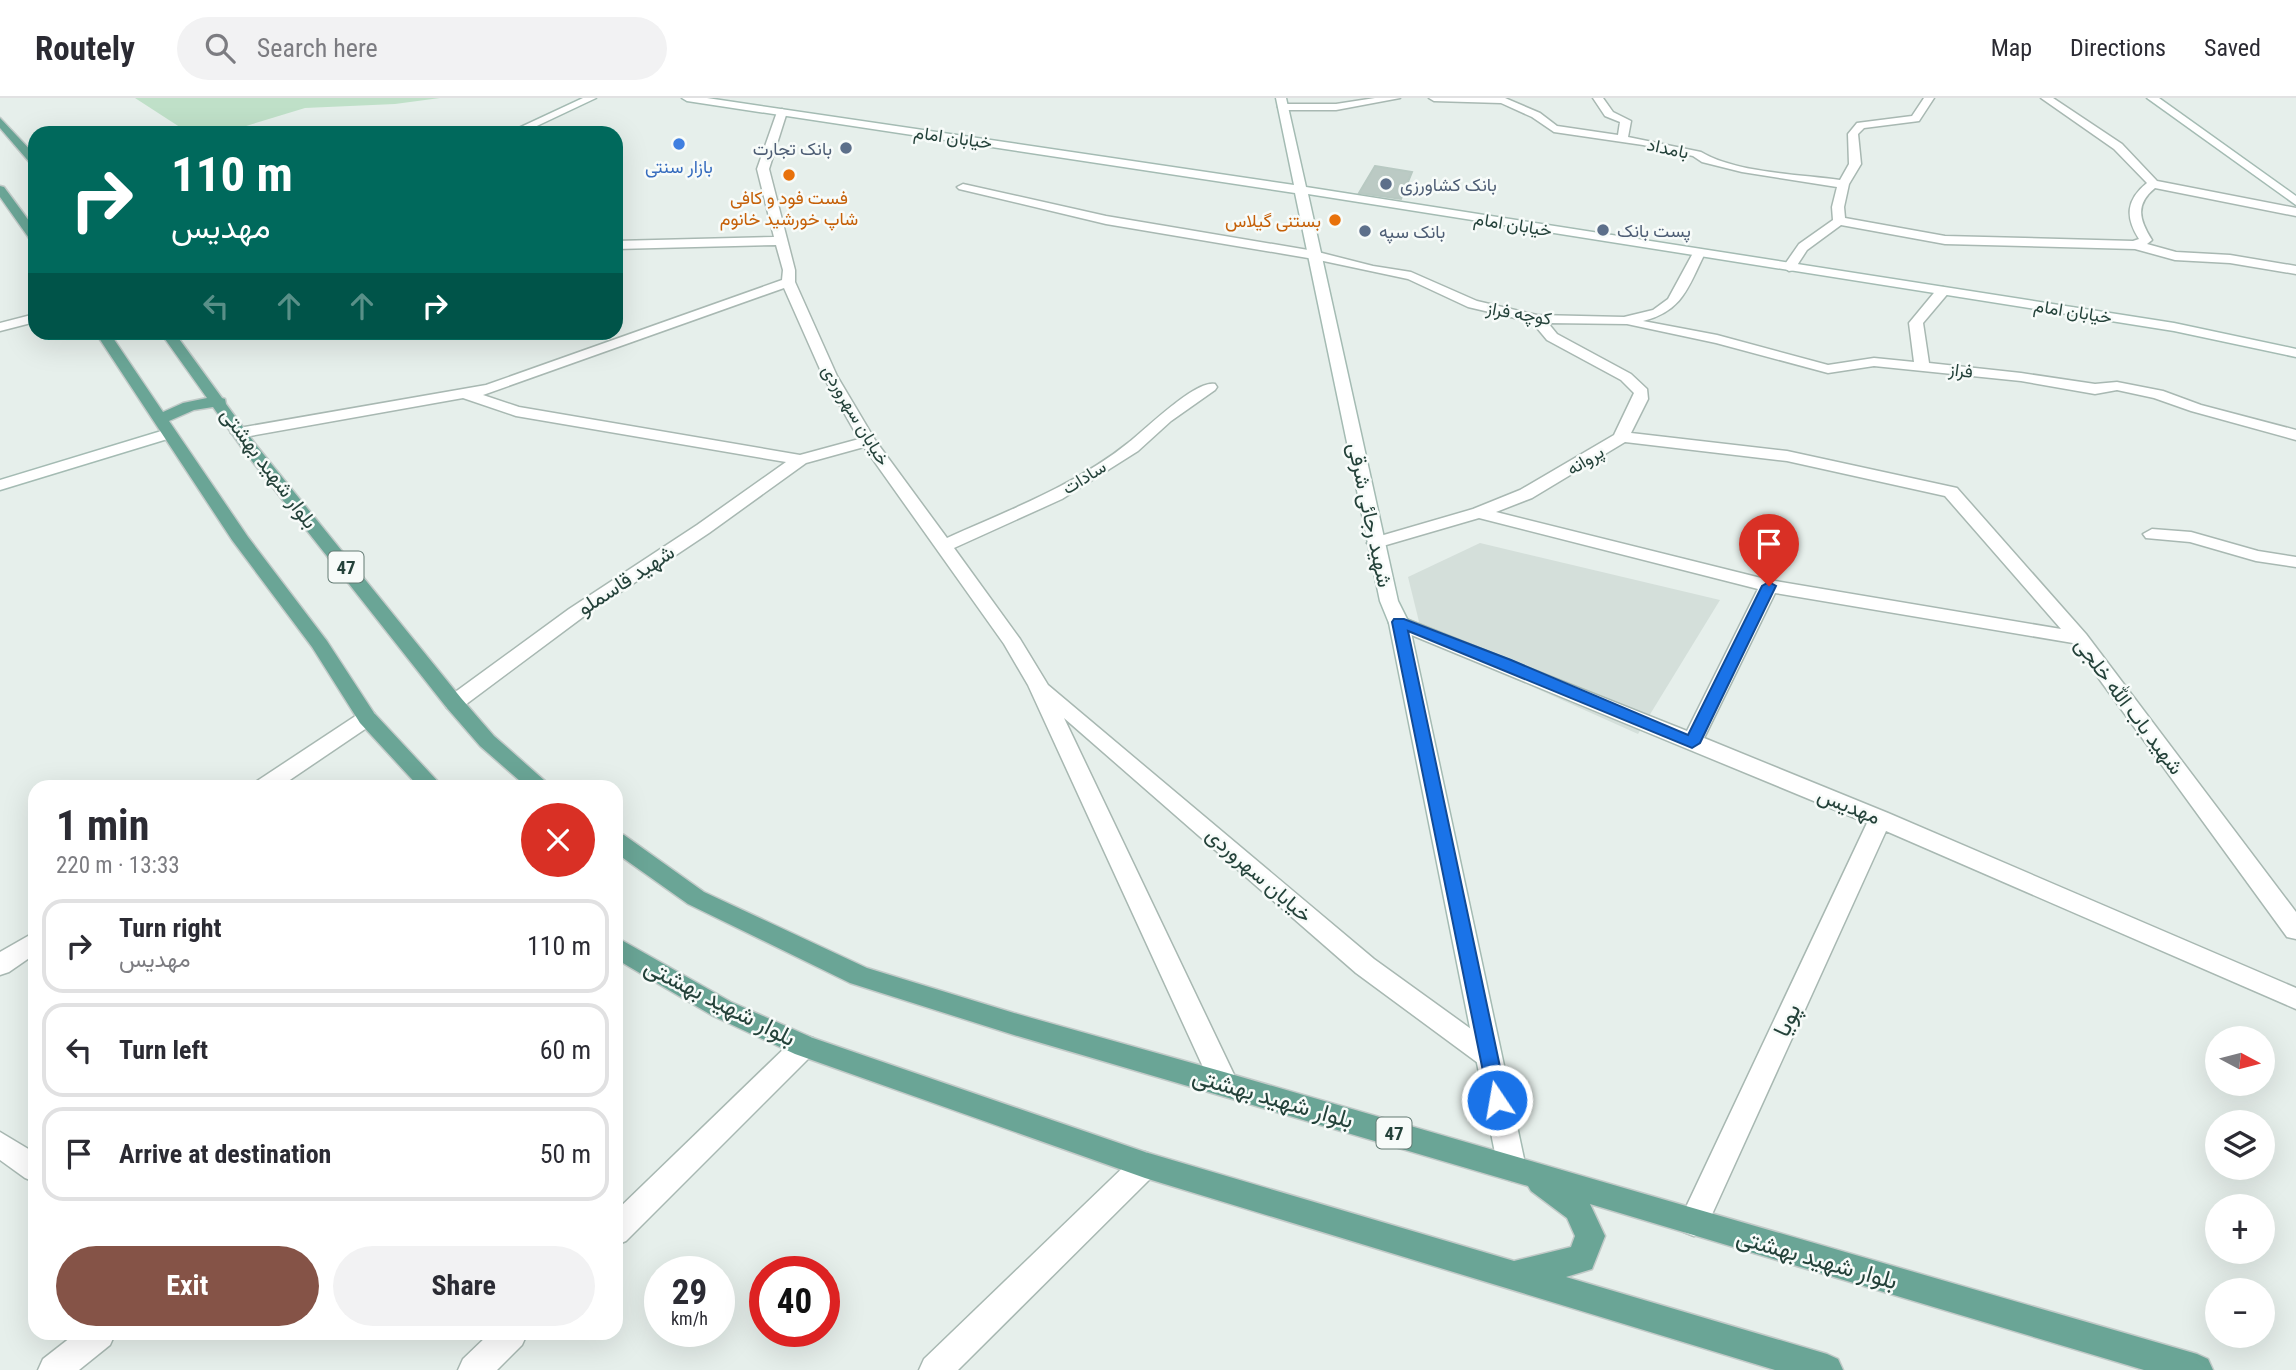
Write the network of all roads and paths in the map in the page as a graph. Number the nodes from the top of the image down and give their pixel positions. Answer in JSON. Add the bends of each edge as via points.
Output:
{"nodes":[{"id":1,"x":591,"y":98,"type":"edge"},
{"id":2,"x":687,"y":98,"type":"edge"},
{"id":3,"x":1395,"y":98,"type":"edge"},
{"id":4,"x":1434,"y":98,"type":"edge"},
{"id":5,"x":1598,"y":98,"type":"edge"},
{"id":6,"x":1929,"y":98,"type":"edge"},
{"id":7,"x":2046,"y":98,"type":"edge"},
{"id":8,"x":2152,"y":98,"type":"edge"},
{"id":9,"x":1498,"y":99,"type":"edge"},
{"id":10,"x":1282,"y":102,"type":"edge"},
{"id":11,"x":782,"y":112,"type":"junction"},
{"id":12,"x":0,"y":121,"type":"edge"},
{"id":13,"x":529,"y":126,"type":"edge"},
{"id":14,"x":1622,"y":139,"type":"junction"},
{"id":15,"x":28,"y":154,"type":"edge"},
{"id":16,"x":1843,"y":184,"type":"junction"},
{"id":17,"x":2153,"y":184,"type":"junction"},
{"id":18,"x":963,"y":187,"type":"dead end"},
{"id":19,"x":0,"y":189,"type":"edge"},
{"id":20,"x":1299,"y":190,"type":"junction"},
{"id":21,"x":2296,"y":201,"type":"edge"},
{"id":22,"x":2296,"y":212,"type":"edge"},
{"id":23,"x":1839,"y":221,"type":"junction"},
{"id":24,"x":28,"y":228,"type":"edge"},
{"id":25,"x":782,"y":241,"type":"junction"},
{"id":26,"x":2135,"y":244,"type":"junction"},
{"id":27,"x":623,"y":245,"type":"edge"},
{"id":28,"x":1699,"y":253,"type":"junction"},
{"id":29,"x":1314,"y":254,"type":"junction"},
{"id":30,"x":1789,"y":267,"type":"junction"},
{"id":31,"x":2296,"y":270,"type":"edge"},
{"id":32,"x":788,"y":282,"type":"junction"},
{"id":33,"x":1943,"y":291,"type":"junction"},
{"id":34,"x":1536,"y":318,"type":"junction"},
{"id":35,"x":28,"y":320,"type":"edge"},
{"id":36,"x":1624,"y":321,"type":"junction"},
{"id":37,"x":0,"y":327,"type":"edge"},
{"id":38,"x":107,"y":340,"type":"edge"},
{"id":39,"x":173,"y":340,"type":"edge"},
{"id":40,"x":2296,"y":353,"type":"edge"},
{"id":41,"x":1922,"y":365,"type":"junction"},
{"id":42,"x":1210,"y":387,"type":"dead end"},
{"id":43,"x":465,"y":394,"type":"junction"},
{"id":44,"x":220,"y":402,"type":"junction"},
{"id":45,"x":164,"y":427,"type":"junction"},
{"id":46,"x":239,"y":433,"type":"junction"},
{"id":47,"x":2296,"y":435,"type":"edge"},
{"id":48,"x":1622,"y":437,"type":"junction"},
{"id":49,"x":867,"y":441,"type":"junction"},
{"id":50,"x":800,"y":460,"type":"junction"},
{"id":51,"x":0,"y":485,"type":"edge"},
{"id":52,"x":1479,"y":513,"type":"junction"},
{"id":53,"x":2152,"y":534,"type":"dead end"},
{"id":54,"x":1376,"y":543,"type":"junction"},
{"id":55,"x":945,"y":546,"type":"junction"},
{"id":56,"x":2296,"y":562,"type":"edge"},
{"id":57,"x":1769,"y":586,"type":"junction"},
{"id":58,"x":1394,"y":612,"type":"junction"},
{"id":59,"x":2080,"y":638,"type":"junction"},
{"id":60,"x":1038,"y":685,"type":"junction"},
{"id":61,"x":454,"y":703,"type":"junction"},
{"id":62,"x":367,"y":718,"type":"junction"},
{"id":63,"x":1692,"y":743,"type":"junction"},
{"id":64,"x":274,"y":780,"type":"edge"},
{"id":65,"x":425,"y":780,"type":"edge"},
{"id":66,"x":533,"y":780,"type":"edge"},
{"id":67,"x":1880,"y":819,"type":"junction"},
{"id":68,"x":623,"y":846,"type":"edge"},
{"id":69,"x":2296,"y":930,"type":"edge"},
{"id":70,"x":28,"y":946,"type":"edge"},
{"id":71,"x":623,"y":951,"type":"edge"},
{"id":72,"x":0,"y":965,"type":"edge"},
{"id":73,"x":2296,"y":999,"type":"edge"},
{"id":74,"x":804,"y":1046,"type":"junction"},
{"id":75,"x":1487,"y":1055,"type":"junction"},
{"id":76,"x":1224,"y":1083,"type":"junction"},
{"id":77,"x":0,"y":1144,"type":"edge"},
{"id":78,"x":28,"y":1164,"type":"edge"},
{"id":79,"x":1145,"y":1165,"type":"junction"},
{"id":80,"x":1522,"y":1171,"type":"junction"},
{"id":81,"x":1693,"y":1222,"type":"junction"},
{"id":82,"x":623,"y":1224,"type":"edge"},
{"id":83,"x":1514,"y":1276,"type":"junction"},
{"id":84,"x":92,"y":1340,"type":"edge"},
{"id":85,"x":505,"y":1340,"type":"edge"},
{"id":86,"x":54,"y":1370,"type":"edge"},
{"id":87,"x":474,"y":1370,"type":"edge"},
{"id":88,"x":935,"y":1370,"type":"edge"},
{"id":89,"x":1827,"y":1370,"type":"edge"},
{"id":90,"x":2197,"y":1370,"type":"edge"}],
"edges":[{"from":1,"to":13,"type":"street"},
{"from":2,"to":11,"type":"street","name":"خیابان امام"},
{"from":3,"to":10,"type":"street","via":[[1336,107]]},
{"from":4,"to":9,"type":"street","name":"بامداد"},
{"from":5,"to":14,"type":"street","via":[[1609,114],[1626,121]]},
{"from":6,"to":16,"type":"street","via":[[1916,119],[1861,125],[1853,134],[1855,164]]},
{"from":7,"to":17,"type":"street","via":[[2092,125]]},
{"from":8,"to":21,"type":"street"},
{"from":9,"to":14,"type":"street","name":"بامداد","via":[[1554,129]]},
{"from":10,"to":20,"type":"street","name":"شهید رجائی شرقی"},
{"from":11,"to":20,"type":"street","name":"خیابان امام"},
{"from":11,"to":25,"type":"street","name":"خیابان سهروردی","via":[[763,169]]},
{"from":12,"to":15,"type":"main road"},
{"from":14,"to":16,"type":"street","name":"بامداد","via":[[1697,154],[1726,166]]},
{"from":16,"to":23,"type":"street"},
{"from":17,"to":22,"type":"street"},
{"from":17,"to":26,"type":"street","via":[[2136,199],[2137,227],[2146,240]]},
{"from":18,"to":29,"type":"street","name":"کوچه فراز","via":[[1106,220]]},
{"from":19,"to":24,"type":"main road"},
{"from":20,"to":28,"type":"street","name":"خیابان امام"},
{"from":20,"to":29,"type":"street","name":"شهید رجائی شرقی"},
{"from":23,"to":26,"type":"street","via":[[1945,240]]},
{"from":23,"to":30,"type":"street","via":[[1803,247]]},
{"from":25,"to":27,"type":"street"},
{"from":25,"to":32,"type":"street","name":"خیابان سهروردی"},
{"from":26,"to":31,"type":"street","via":[[2175,256]]},
{"from":28,"to":30,"type":"street","name":"خیابان امام"},
{"from":28,"to":36,"type":"street","name":"کوچه فراز","via":[[1674,300],[1658,313]]},
{"from":29,"to":34,"type":"street","name":"کوچه فراز","via":[[1411,276],[1473,304]]},
{"from":29,"to":54,"type":"street","name":"شهید رجائی شرقی"},
{"from":30,"to":33,"type":"street","name":"خیابان امام"},
{"from":32,"to":43,"type":"street"},
{"from":32,"to":49,"type":"street","name":"خیابان سهروردی","via":[[830,376]]},
{"from":33,"to":40,"type":"street","name":"خیابان امام","via":[[2174,327]]},
{"from":33,"to":41,"type":"street","via":[[1916,323]]},
{"from":34,"to":36,"type":"street","name":"کوچه فراز"},
{"from":34,"to":48,"type":"street","name":"پروانه","via":[[1552,337],[1626,377],[1642,392],[1642,401],[1623,426]]},
{"from":35,"to":37,"type":"street"},
{"from":36,"to":41,"type":"street","name":"فراز","via":[[1828,369],[1874,362]]},
{"from":38,"to":45,"type":"main road"},
{"from":39,"to":44,"type":"main road","name":"بلوار شهید بهشتی","number":"47"},
{"from":41,"to":47,"type":"street","name":"فراز","via":[[2095,388],[2118,386]]},
{"from":42,"to":55,"type":"street","name":"سادات","via":[[1132,448],[1056,495]]},
{"from":43,"to":46,"type":"street"},
{"from":43,"to":50,"type":"street","via":[[516,411]]},
{"from":44,"to":45,"type":"main road","via":[[176,409]]},
{"from":44,"to":46,"type":"main road","name":"بلوار شهید بهشتی","number":"47"},
{"from":45,"to":51,"type":"street","via":[[104,454]]},
{"from":45,"to":62,"type":"main road"},
{"from":46,"to":61,"type":"main road","name":"بلوار شهید بهشتی","number":"47"},
{"from":48,"to":52,"type":"street","name":"پروانه","via":[[1527,494]]},
{"from":48,"to":59,"type":"street","name":"شهید باب الله خلجی","via":[[1787,456],[1951,492]]},
{"from":49,"to":50,"type":"street"},
{"from":49,"to":55,"type":"street","name":"خیابان سهروردی"},
{"from":50,"to":61,"type":"street","name":"شهید قاسملو","via":[[576,613]]},
{"from":52,"to":54,"type":"street","name":"پروانه"},
{"from":52,"to":57,"type":"street"},
{"from":53,"to":56,"type":"street","via":[[2191,537]]},
{"from":54,"to":58,"type":"street","name":"شهید رجائی شرقی"},
{"from":55,"to":60,"type":"street","name":"خیابان سهروردی"},
{"from":57,"to":59,"type":"street"},
{"from":57,"to":63,"type":"street"},
{"from":58,"to":63,"type":"street","name":"مهدیس"},
{"from":58,"to":75,"type":"street","name":"شهید رجائی شرقی"},
{"from":59,"to":69,"type":"street","name":"شهید باب الله خلجی"},
{"from":60,"to":75,"type":"street","name":"خیابان سهروردی","via":[[1365,966]]},
{"from":60,"to":76,"type":"street","name":"خیابان سهروردی"},
{"from":61,"to":66,"type":"main road","name":"بلوار شهید بهشتی","number":"47","via":[[487,741]]},
{"from":62,"to":64,"type":"street"},
{"from":62,"to":65,"type":"main road"},
{"from":63,"to":67,"type":"street","name":"مهدیس"},
{"from":67,"to":73,"type":"street","name":"مهدیس"},
{"from":67,"to":81,"type":"street","name":"پویا"},
{"from":68,"to":76,"type":"main road","name":"بلوار شهید بهشتی","number":"47","via":[[696,898],[859,976]]},
{"from":70,"to":72,"type":"street"},
{"from":71,"to":74,"type":"main road","name":"بلوار شهید بهشتی","via":[[722,1009]]},
{"from":74,"to":79,"type":"main road","name":"بلوار شهید بهشتی"},
{"from":74,"to":82,"type":"street"},
{"from":75,"to":80,"type":"street","name":"شهید رجائی شرقی"},
{"from":76,"to":80,"type":"main road","name":"بلوار شهید بهشتی","number":"47"},
{"from":77,"to":78,"type":"street"},
{"from":79,"to":83,"type":"main road","name":"بلوار شهید بهشتی"},
{"from":79,"to":88,"type":"street"},
{"from":80,"to":81,"type":"main road","name":"بلوار شهید بهشتی","number":"47"},
{"from":80,"to":83,"type":"main road","via":[[1577,1209],[1590,1237],[1581,1259]]},
{"from":81,"to":90,"type":"main road","name":"بلوار شهید بهشتی","number":"47"},
{"from":83,"to":89,"type":"main road","name":"بلوار شهید بهشتی"},
{"from":84,"to":86,"type":"street"},
{"from":85,"to":87,"type":"street"}]}
